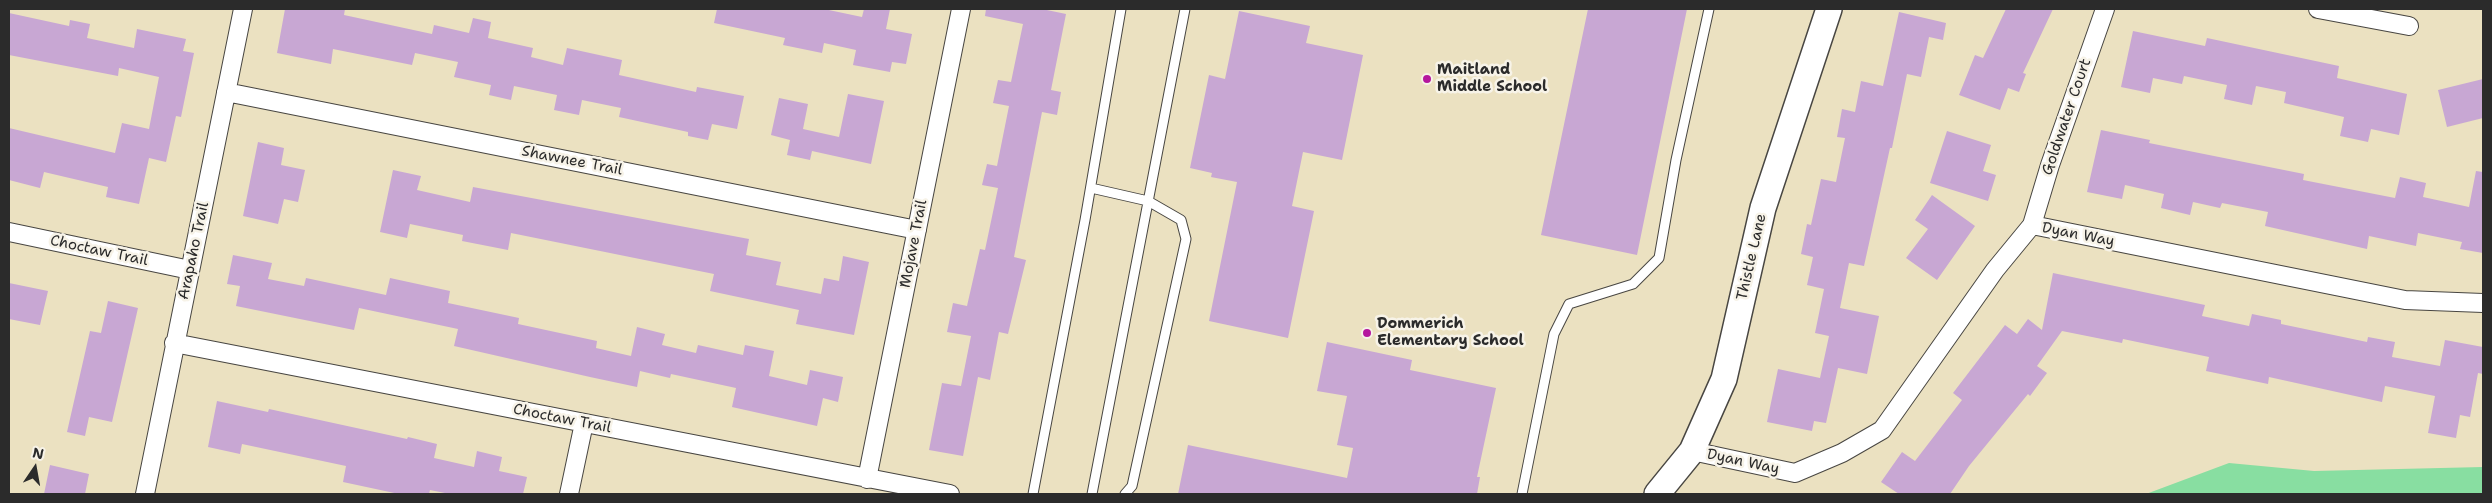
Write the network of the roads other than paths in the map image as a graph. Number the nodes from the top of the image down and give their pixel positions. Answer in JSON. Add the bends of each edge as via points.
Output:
{"nodes":[{"id":1,"x":242,"y":9,"type":"edge"},
{"id":2,"x":961,"y":9,"type":"edge"},
{"id":3,"x":1121,"y":9,"type":"edge"},
{"id":4,"x":1185,"y":9,"type":"edge"},
{"id":5,"x":1709,"y":9,"type":"edge"},
{"id":6,"x":1829,"y":9,"type":"edge"},
{"id":7,"x":2105,"y":9,"type":"edge"},
{"id":8,"x":2318,"y":9,"type":"edge"},
{"id":9,"x":2409,"y":26,"type":"dead end"},
{"id":10,"x":226,"y":92,"type":"junction"},
{"id":11,"x":1091,"y":188,"type":"junction"},
{"id":12,"x":1148,"y":201,"type":"junction"},
{"id":13,"x":2032,"y":226,"type":"junction"},
{"id":14,"x":917,"y":230,"type":"junction"},
{"id":15,"x":9,"y":232,"type":"edge"},
{"id":16,"x":190,"y":270,"type":"junction"},
{"id":17,"x":2483,"y":303,"type":"edge"},
{"id":18,"x":174,"y":344,"type":"junction"},
{"id":19,"x":584,"y":423,"type":"junction"},
{"id":20,"x":1692,"y":451,"type":"junction"},
{"id":21,"x":867,"y":478,"type":"junction"},
{"id":22,"x":145,"y":494,"type":"edge"},
{"id":23,"x":569,"y":494,"type":"edge"},
{"id":24,"x":950,"y":494,"type":"edge"},
{"id":25,"x":1032,"y":494,"type":"edge"},
{"id":26,"x":1092,"y":494,"type":"edge"},
{"id":27,"x":1126,"y":494,"type":"edge"},
{"id":28,"x":1522,"y":494,"type":"edge"},
{"id":29,"x":1657,"y":494,"type":"edge"}],
"edges":[{"from":1,"to":10,"type":"street","name":"Arapaho Trail"},
{"from":2,"to":14,"type":"street","name":"Mojave Trail"},
{"from":3,"to":11,"type":"lane"},
{"from":4,"to":12,"type":"lane"},
{"from":5,"to":28,"type":"lane","via":[[1676,160],[1659,258],[1633,284],[1569,304],[1554,334]]},
{"from":6,"to":20,"type":"street","name":"Thistle Lane","via":[[1763,208],[1724,379]]},
{"from":7,"to":13,"type":"street","name":"Goldwater Court"},
{"from":8,"to":9,"type":"street"},
{"from":10,"to":14,"type":"street","name":"Shawnee Trail"},
{"from":10,"to":16,"type":"street","name":"Arapaho Trail"},
{"from":11,"to":12,"type":"lane"},
{"from":11,"to":25,"type":"lane"},
{"from":12,"to":26,"type":"lane"},
{"from":12,"to":27,"type":"lane","via":[[1181,220],[1186,239],[1132,486]]},
{"from":13,"to":17,"type":"street","name":"Dyan Way","via":[[2405,300]]},
{"from":13,"to":20,"type":"street","name":"Dyan Way","via":[[1994,270],[1882,430],[1842,453],[1795,473]]},
{"from":14,"to":21,"type":"street","name":"Mojave Trail"},
{"from":15,"to":16,"type":"street","name":"Choctaw Trail"},
{"from":16,"to":18,"type":"street","name":"Arapaho Trail"},
{"from":18,"to":19,"type":"street","name":"Choctaw Trail"},
{"from":18,"to":22,"type":"street","name":"Arapaho Trail"},
{"from":19,"to":21,"type":"street","name":"Choctaw Trail"},
{"from":19,"to":23,"type":"street"},
{"from":20,"to":29,"type":"street","name":"Thistle Lane"},
{"from":21,"to":24,"type":"street","name":"Choctaw Trail"}]}
